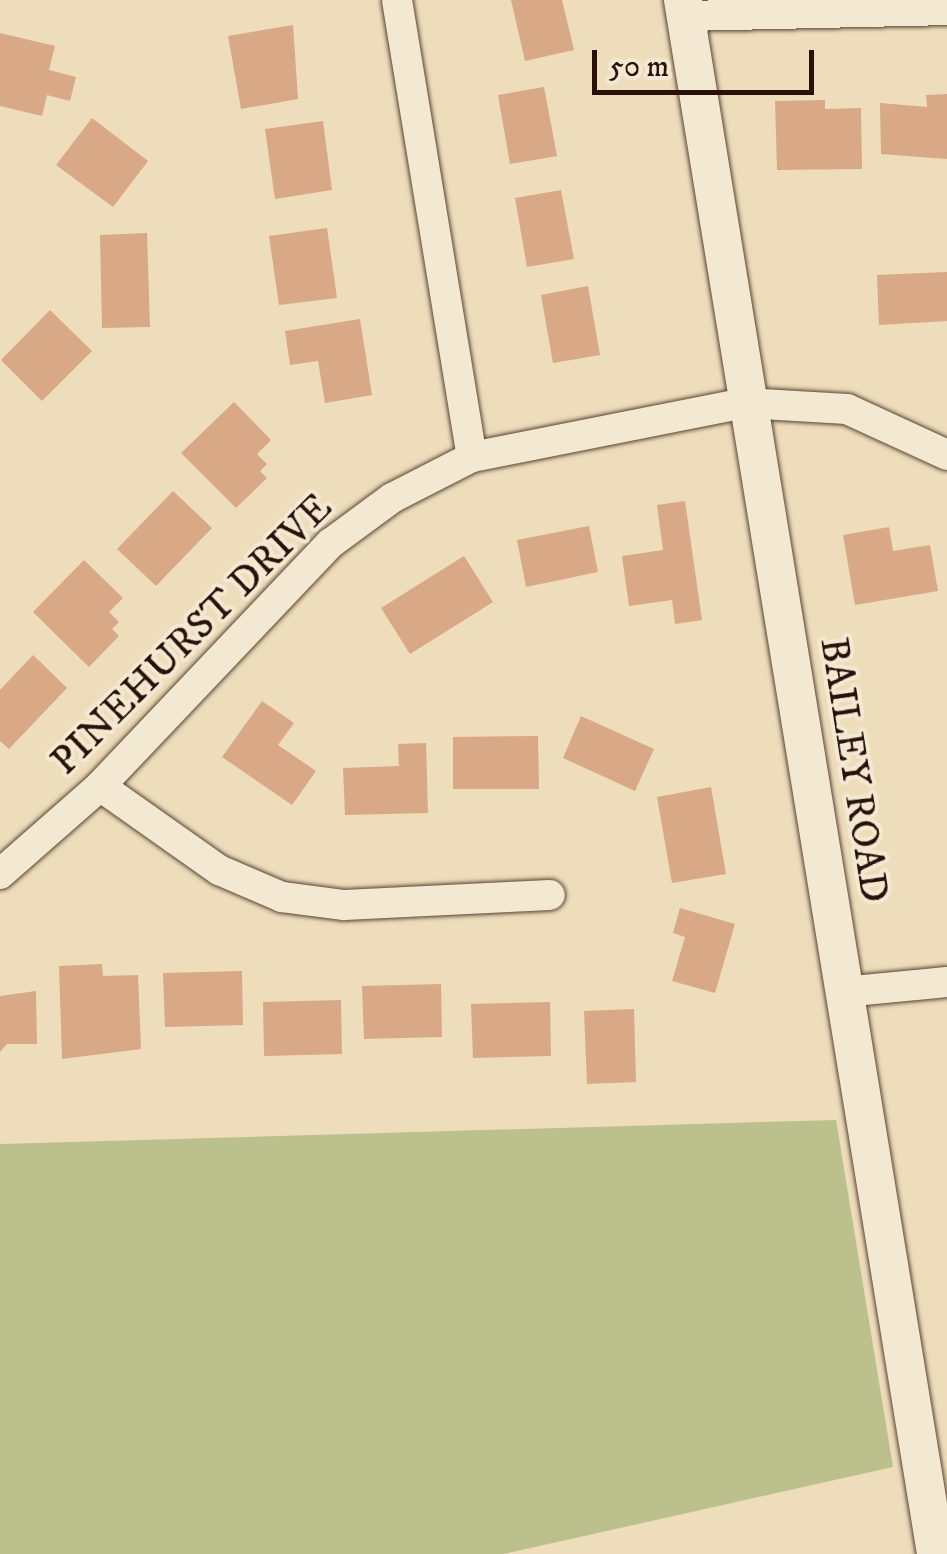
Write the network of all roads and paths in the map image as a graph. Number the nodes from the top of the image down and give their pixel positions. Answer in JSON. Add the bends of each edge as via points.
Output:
{"nodes":[{"id":1,"x":397,"y":0,"type":"edge"},
{"id":2,"x":685,"y":8,"type":"edge"},
{"id":3,"x":947,"y":10,"type":"edge"},
{"id":4,"x":745,"y":403,"type":"junction"},
{"id":5,"x":947,"y":455,"type":"edge"},
{"id":6,"x":472,"y":457,"type":"junction"},
{"id":7,"x":100,"y":786,"type":"junction"},
{"id":8,"x":0,"y":874,"type":"edge"},
{"id":9,"x":550,"y":895,"type":"dead end"},
{"id":10,"x":947,"y":982,"type":"edge"},
{"id":11,"x":843,"y":992,"type":"junction"},
{"id":12,"x":936,"y":1554,"type":"edge"}],
"edges":[{"from":1,"to":6,"type":"street"},
{"from":2,"to":3,"type":"street"},
{"from":2,"to":4,"type":"street","name":"BAILEY ROAD"},
{"from":4,"to":5,"type":"street","name":"PINEHURST DRIVE","via":[[847,409]]},
{"from":4,"to":6,"type":"street","name":"PINEHURST DRIVE"},
{"from":4,"to":11,"type":"street","name":"BAILEY ROAD"},
{"from":6,"to":7,"type":"street","name":"PINEHURST DRIVE","via":[[392,498],[331,543]]},
{"from":7,"to":8,"type":"street","name":"PINEHURST DRIVE"},
{"from":7,"to":9,"type":"street","via":[[219,870],[282,897],[344,904]]},
{"from":10,"to":11,"type":"street"},
{"from":11,"to":12,"type":"street","name":"BAILEY ROAD"}]}
